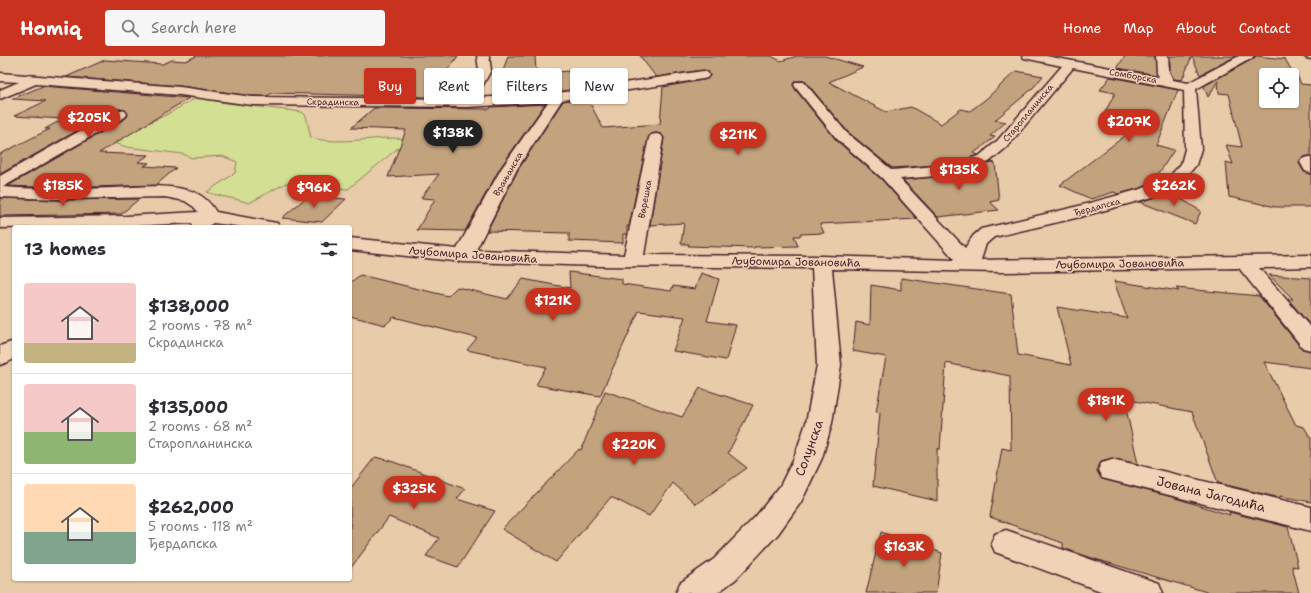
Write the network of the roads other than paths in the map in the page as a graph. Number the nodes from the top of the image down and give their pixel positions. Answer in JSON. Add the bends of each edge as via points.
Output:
{"nodes":[{"id":1,"x":483,"y":56,"type":"edge"},
{"id":2,"x":1028,"y":56,"type":"edge"},
{"id":3,"x":1162,"y":56,"type":"edge"},
{"id":4,"x":1248,"y":56,"type":"edge"},
{"id":5,"x":1070,"y":64,"type":"junction"},
{"id":6,"x":484,"y":72,"type":"edge"},
{"id":7,"x":703,"y":75,"type":"dead end"},
{"id":8,"x":0,"y":77,"type":"edge"},
{"id":9,"x":33,"y":80,"type":"junction"},
{"id":10,"x":1167,"y":81,"type":"junction"},
{"id":11,"x":800,"y":85,"type":"dead end"},
{"id":12,"x":1190,"y":87,"type":"junction"},
{"id":13,"x":0,"y":95,"type":"edge"},
{"id":14,"x":562,"y":96,"type":"edge"},
{"id":15,"x":424,"y":103,"type":"edge"},
{"id":16,"x":553,"y":104,"type":"edge"},
{"id":17,"x":120,"y":114,"type":"dead end"},
{"id":18,"x":656,"y":138,"type":"dead end"},
{"id":19,"x":1311,"y":162,"type":"edge"},
{"id":20,"x":1311,"y":168,"type":"edge"},
{"id":21,"x":888,"y":175,"type":"junction"},
{"id":22,"x":0,"y":183,"type":"edge"},
{"id":23,"x":0,"y":192,"type":"edge"},
{"id":24,"x":203,"y":222,"type":"edge"},
{"id":25,"x":0,"y":223,"type":"edge"},
{"id":26,"x":260,"y":225,"type":"edge"},
{"id":27,"x":352,"y":244,"type":"edge"},
{"id":28,"x":463,"y":256,"type":"junction"},
{"id":29,"x":633,"y":260,"type":"junction"},
{"id":30,"x":1311,"y":261,"type":"edge"},
{"id":31,"x":821,"y":262,"type":"junction"},
{"id":32,"x":1244,"y":262,"type":"junction"},
{"id":33,"x":970,"y":265,"type":"junction"},
{"id":34,"x":1311,"y":343,"type":"edge"},
{"id":35,"x":12,"y":349,"type":"edge"},
{"id":36,"x":0,"y":357,"type":"edge"},
{"id":37,"x":1112,"y":470,"type":"dead end"},
{"id":38,"x":1311,"y":519,"type":"edge"},
{"id":39,"x":1006,"y":543,"type":"dead end"},
{"id":40,"x":692,"y":593,"type":"edge"},
{"id":41,"x":1147,"y":593,"type":"edge"}],
"edges":[{"from":1,"to":6,"type":"street"},
{"from":2,"to":5,"type":"street","name":"Сомборска"},
{"from":3,"to":10,"type":"street","via":[[1163,72]]},
{"from":4,"to":12,"type":"street"},
{"from":5,"to":10,"type":"street","name":"Сомборска"},
{"from":5,"to":21,"type":"street","name":"Старопланинска","via":[[1002,144],[984,159],[936,171]]},
{"from":7,"to":14,"type":"street","name":"Скрадинска"},
{"from":8,"to":9,"type":"street","name":"Скрадинска"},
{"from":9,"to":13,"type":"street","name":"Скрадинска"},
{"from":9,"to":15,"type":"street","name":"Скрадинска","via":[[180,91],[258,101]]},
{"from":10,"to":12,"type":"street","name":"Сомборска"},
{"from":11,"to":21,"type":"street","via":[[842,136]]},
{"from":12,"to":33,"type":"street","name":"Ђердапска","via":[[1193,149],[1188,164],[1174,181],[1147,193],[988,233],[978,239]]},
{"from":16,"to":28,"type":"street","name":"Врањанска","via":[[509,169]]},
{"from":17,"to":22,"type":"street"},
{"from":18,"to":29,"type":"street","name":"Варешка"},
{"from":19,"to":20,"type":"street","via":[[1308,162]]},
{"from":21,"to":33,"type":"street"},
{"from":23,"to":24,"type":"street","via":[[173,193],[200,202],[205,208]]},
{"from":24,"to":25,"type":"street"},
{"from":24,"to":26,"type":"street","via":[[236,220]]},
{"from":27,"to":28,"type":"street","name":"Љубомира Јовановића"},
{"from":28,"to":29,"type":"street","name":"Љубомира Јовановића","via":[[541,260]]},
{"from":29,"to":31,"type":"street","name":"Љубомира Јовановића"},
{"from":30,"to":32,"type":"street","name":"Љубомира Јовановића"},
{"from":31,"to":33,"type":"street","name":"Љубомира Јовановића"},
{"from":31,"to":40,"type":"street","name":"Солунска","via":[[829,365],[819,423],[808,458],[791,494],[767,525],[724,569]]},
{"from":32,"to":33,"type":"street","name":"Љубомира Јовановића"},
{"from":32,"to":34,"type":"street"},
{"from":35,"to":36,"type":"street"},
{"from":37,"to":38,"type":"street","name":"Јована Јагодића"},
{"from":39,"to":41,"type":"street"}]}
